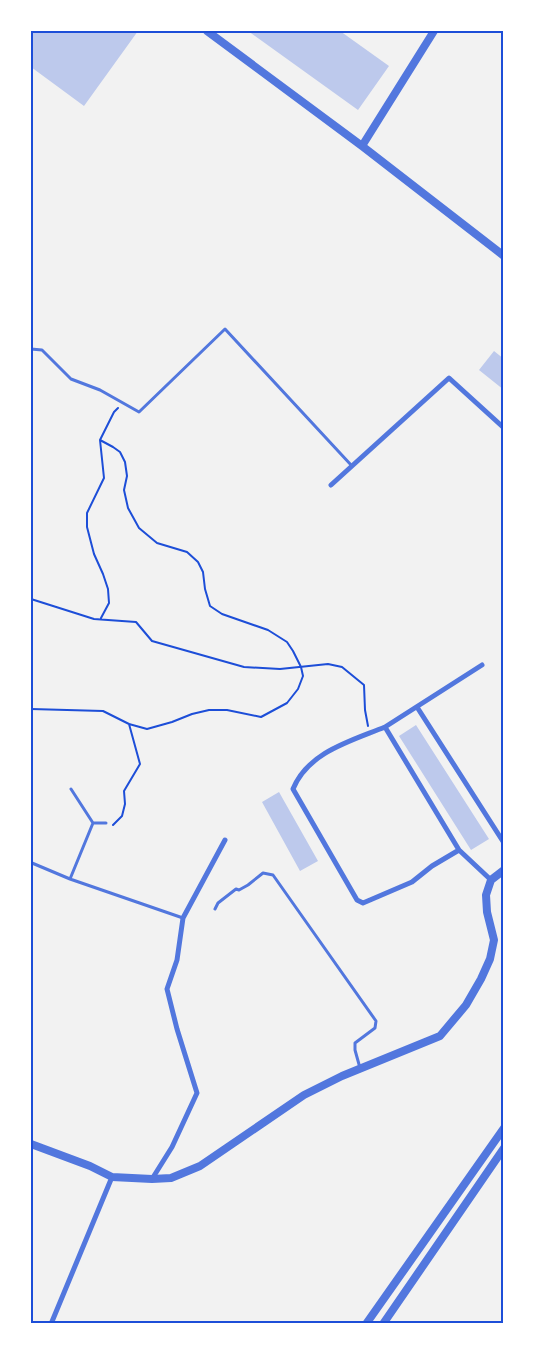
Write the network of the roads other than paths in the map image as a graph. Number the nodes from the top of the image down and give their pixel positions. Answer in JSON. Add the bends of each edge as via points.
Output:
{"nodes":[{"id":1,"x":207,"y":31,"type":"edge"},
{"id":2,"x":434,"y":31,"type":"edge"},
{"id":3,"x":362,"y":146,"type":"junction"},
{"id":4,"x":504,"y":256,"type":"edge"},
{"id":5,"x":31,"y":349,"type":"edge"},
{"id":6,"x":504,"y":428,"type":"edge"},
{"id":7,"x":352,"y":466,"type":"junction"},
{"id":8,"x":331,"y":485,"type":"dead end"},
{"id":9,"x":482,"y":665,"type":"dead end"},
{"id":10,"x":417,"y":707,"type":"junction"},
{"id":11,"x":385,"y":727,"type":"junction"},
{"id":12,"x":71,"y":789,"type":"dead end"},
{"id":13,"x":93,"y":823,"type":"junction"},
{"id":14,"x":106,"y":823,"type":"road end"},
{"id":15,"x":225,"y":840,"type":"dead end"},
{"id":16,"x":504,"y":843,"type":"edge"},
{"id":17,"x":459,"y":850,"type":"junction"},
{"id":18,"x":32,"y":864,"type":"edge"},
{"id":19,"x":504,"y":870,"type":"edge"},
{"id":20,"x":70,"y":879,"type":"junction"},
{"id":21,"x":491,"y":880,"type":"junction"},
{"id":22,"x":216,"y":909,"type":"dead end"},
{"id":23,"x":183,"y":918,"type":"junction"},
{"id":24,"x":360,"y":1069,"type":"junction"},
{"id":25,"x":504,"y":1128,"type":"edge"},
{"id":26,"x":31,"y":1144,"type":"edge"},
{"id":27,"x":504,"y":1148,"type":"edge"},
{"id":28,"x":112,"y":1177,"type":"junction"},
{"id":29,"x":152,"y":1179,"type":"junction"},
{"id":30,"x":51,"y":1324,"type":"edge"},
{"id":31,"x":366,"y":1324,"type":"edge"},
{"id":32,"x":383,"y":1324,"type":"edge"}],
"edges":[{"from":1,"to":3,"type":"street"},
{"from":2,"to":3,"type":"street"},
{"from":3,"to":4,"type":"street"},
{"from":5,"to":7,"type":"lane","via":[[42,350],[71,379],[100,390],[140,412],[225,329]]},
{"from":6,"to":7,"type":"street","via":[[449,378]]},
{"from":7,"to":8,"type":"street"},
{"from":9,"to":10,"type":"street"},
{"from":10,"to":11,"type":"street"},
{"from":10,"to":16,"type":"street"},
{"from":11,"to":17,"type":"street"},
{"from":11,"to":17,"type":"street","via":[[317,758],[297,779],[293,789],[357,900],[363,903],[412,882]]},
{"from":12,"to":13,"type":"lane"},
{"from":13,"to":14,"type":"lane"},
{"from":13,"to":20,"type":"lane"},
{"from":15,"to":23,"type":"street"},
{"from":17,"to":21,"type":"street"},
{"from":18,"to":20,"type":"lane"},
{"from":19,"to":21,"type":"street"},
{"from":20,"to":23,"type":"lane"},
{"from":21,"to":24,"type":"street","via":[[486,895],[494,940],[481,979],[466,1005],[440,1036]]},
{"from":22,"to":24,"type":"lane","via":[[218,903],[236,889],[244,888],[263,873],[273,875],[376,1021],[375,1028],[355,1043]]},
{"from":23,"to":29,"type":"street","via":[[177,960],[167,990],[197,1093],[172,1147]]},
{"from":24,"to":29,"type":"street","via":[[304,1095],[200,1166],[171,1178]]},
{"from":25,"to":31,"type":"street"},
{"from":26,"to":28,"type":"street"},
{"from":27,"to":32,"type":"street"},
{"from":28,"to":29,"type":"street"},
{"from":28,"to":30,"type":"street"}]}
